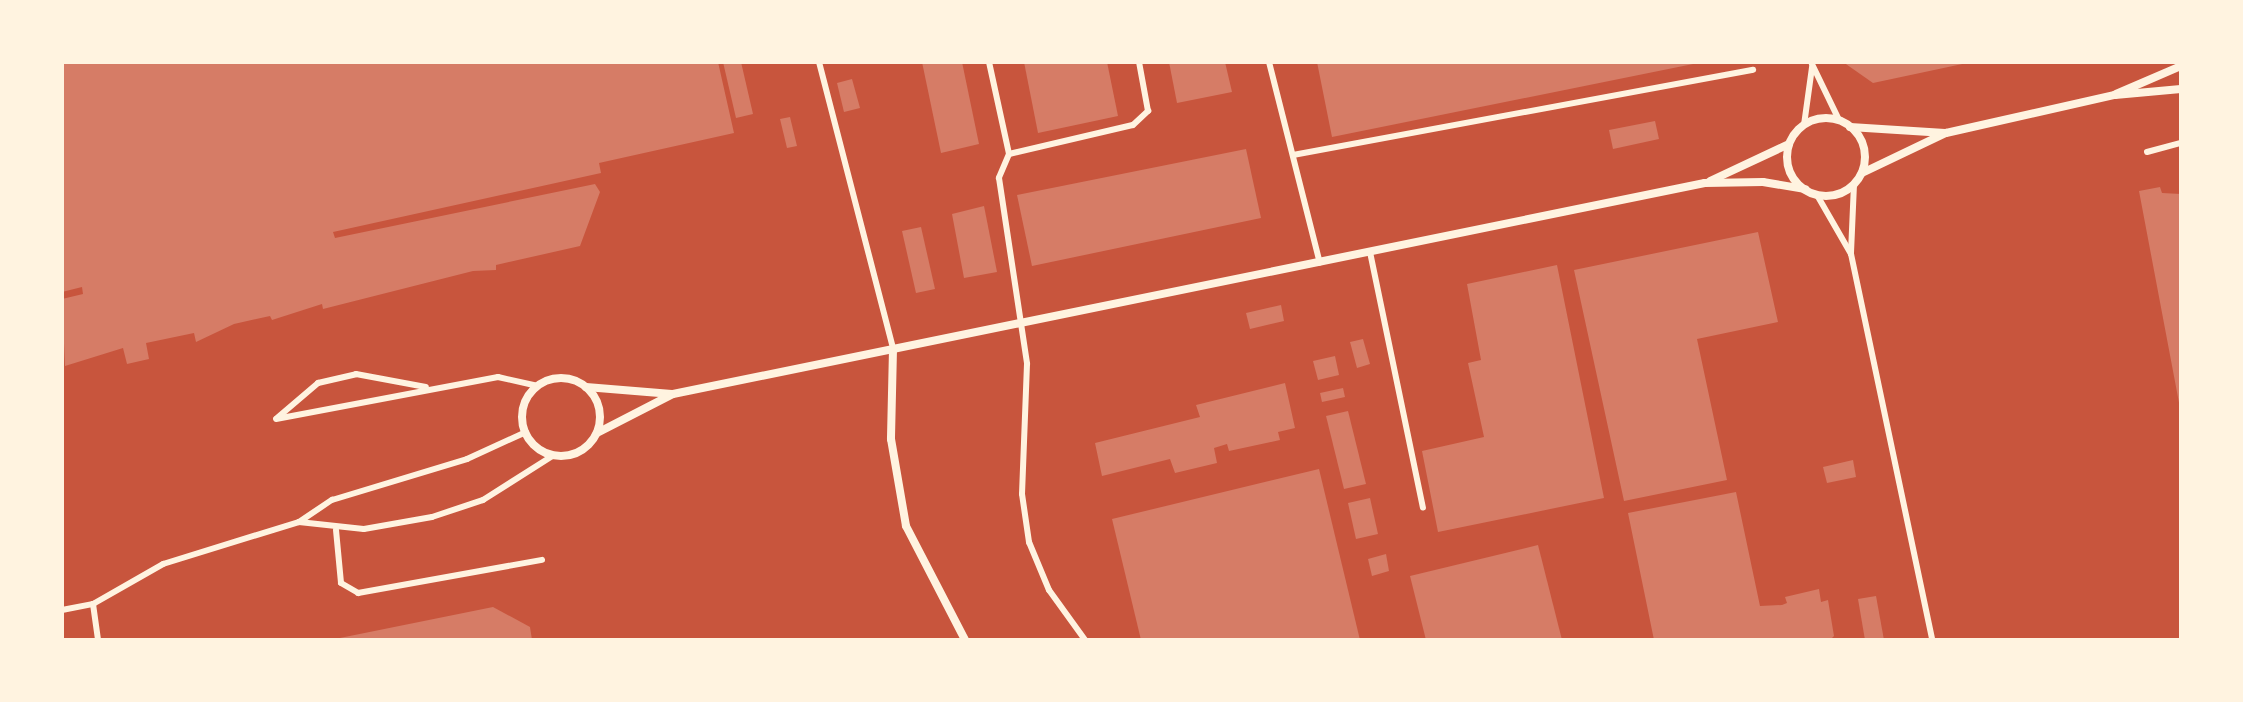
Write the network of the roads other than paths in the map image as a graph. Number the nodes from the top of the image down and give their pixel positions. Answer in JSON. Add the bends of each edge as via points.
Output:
{"nodes":[{"id":1,"x":819,"y":62,"type":"edge"},
{"id":2,"x":989,"y":62,"type":"edge"},
{"id":3,"x":1139,"y":62,"type":"edge"},
{"id":4,"x":1269,"y":62,"type":"edge"},
{"id":5,"x":1812,"y":64,"type":"edge"},
{"id":6,"x":2181,"y":66,"type":"edge"},
{"id":7,"x":1753,"y":70,"type":"dead end"},
{"id":8,"x":2181,"y":89,"type":"edge"},
{"id":9,"x":2115,"y":95,"type":"junction"},
{"id":10,"x":1839,"y":120,"type":"junction"},
{"id":11,"x":1804,"y":125,"type":"junction"},
{"id":12,"x":1850,"y":127,"type":"junction"},
{"id":13,"x":1946,"y":133,"type":"junction"},
{"id":14,"x":2181,"y":143,"type":"edge"},
{"id":15,"x":1789,"y":144,"type":"junction"},
{"id":16,"x":2147,"y":152,"type":"dead end"},
{"id":17,"x":1009,"y":154,"type":"junction"},
{"id":18,"x":1293,"y":155,"type":"junction"},
{"id":19,"x":1862,"y":173,"type":"junction"},
{"id":20,"x":1705,"y":183,"type":"junction"},
{"id":21,"x":1854,"y":184,"type":"junction"},
{"id":22,"x":1805,"y":189,"type":"junction"},
{"id":23,"x":1817,"y":195,"type":"junction"},
{"id":24,"x":1370,"y":252,"type":"junction"},
{"id":25,"x":1851,"y":254,"type":"junction"},
{"id":26,"x":1320,"y":263,"type":"junction"},
{"id":27,"x":1022,"y":323,"type":"junction"},
{"id":28,"x":893,"y":349,"type":"junction"},
{"id":29,"x":538,"y":386,"type":"junction"},
{"id":30,"x":585,"y":387,"type":"junction"},
{"id":31,"x":430,"y":388,"type":"junction"},
{"id":32,"x":673,"y":394,"type":"junction"},
{"id":33,"x":526,"y":432,"type":"junction"},
{"id":34,"x":597,"y":433,"type":"junction"},
{"id":35,"x":554,"y":455,"type":"junction"},
{"id":36,"x":1423,"y":508,"type":"dead end"},
{"id":37,"x":299,"y":522,"type":"junction"},
{"id":38,"x":336,"y":530,"type":"junction"},
{"id":39,"x":542,"y":560,"type":"dead end"},
{"id":40,"x":93,"y":604,"type":"junction"},
{"id":41,"x":62,"y":610,"type":"edge"},
{"id":42,"x":98,"y":640,"type":"edge"},
{"id":43,"x":965,"y":640,"type":"edge"},
{"id":44,"x":1085,"y":640,"type":"edge"},
{"id":45,"x":1932,"y":640,"type":"edge"}],
"edges":[{"from":1,"to":28,"type":"lane"},
{"from":2,"to":17,"type":"lane"},
{"from":3,"to":17,"type":"lane","via":[[1148,111],[1133,125]]},
{"from":4,"to":18,"type":"lane"},
{"from":5,"to":10,"type":"lane"},
{"from":5,"to":11,"type":"lane"},
{"from":6,"to":9,"type":"street"},
{"from":7,"to":18,"type":"lane"},
{"from":8,"to":9,"type":"street"},
{"from":9,"to":13,"type":"street"},
{"from":10,"to":11,"type":"street","via":[[1815,119]]},
{"from":10,"to":12,"type":"street"},
{"from":11,"to":15,"type":"street"},
{"from":12,"to":13,"type":"street"},
{"from":12,"to":19,"type":"street","via":[[1864,148]]},
{"from":13,"to":19,"type":"street"},
{"from":14,"to":16,"type":"lane"},
{"from":15,"to":20,"type":"street"},
{"from":15,"to":22,"type":"street","via":[[1789,169]]},
{"from":17,"to":27,"type":"lane","via":[[999,178]]},
{"from":18,"to":26,"type":"lane"},
{"from":19,"to":21,"type":"street"},
{"from":20,"to":22,"type":"street","via":[[1763,182]]},
{"from":20,"to":24,"type":"street"},
{"from":21,"to":23,"type":"street","via":[[1830,196]]},
{"from":21,"to":25,"type":"lane"},
{"from":22,"to":23,"type":"street"},
{"from":23,"to":25,"type":"lane"},
{"from":24,"to":26,"type":"street"},
{"from":24,"to":36,"type":"lane"},
{"from":25,"to":45,"type":"lane"},
{"from":26,"to":27,"type":"street"},
{"from":27,"to":28,"type":"street"},
{"from":27,"to":44,"type":"lane","via":[[1027,364],[1022,494],[1029,542],[1049,590]]},
{"from":28,"to":32,"type":"street"},
{"from":28,"to":43,"type":"street","via":[[891,439],[906,526]]},
{"from":29,"to":30,"type":"street","via":[[561,378]]},
{"from":29,"to":31,"type":"lane","via":[[498,377]]},
{"from":29,"to":33,"type":"street","via":[[524,407]]},
{"from":30,"to":32,"type":"street"},
{"from":30,"to":34,"type":"street","via":[[599,408]]},
{"from":31,"to":31,"type":"lane","via":[[321,414],[276,419],[318,383],[356,374]]},
{"from":32,"to":34,"type":"street"},
{"from":33,"to":35,"type":"street","via":[[533,443]]},
{"from":33,"to":37,"type":"lane","via":[[467,459],[332,500]]},
{"from":34,"to":35,"type":"street","via":[[579,452]]},
{"from":35,"to":38,"type":"lane","via":[[483,500],[458,509],[403,524]]},
{"from":37,"to":38,"type":"lane"},
{"from":37,"to":40,"type":"lane","via":[[163,564]]},
{"from":38,"to":39,"type":"lane","via":[[341,583],[358,593]]},
{"from":40,"to":41,"type":"lane"},
{"from":40,"to":42,"type":"lane"}]}
